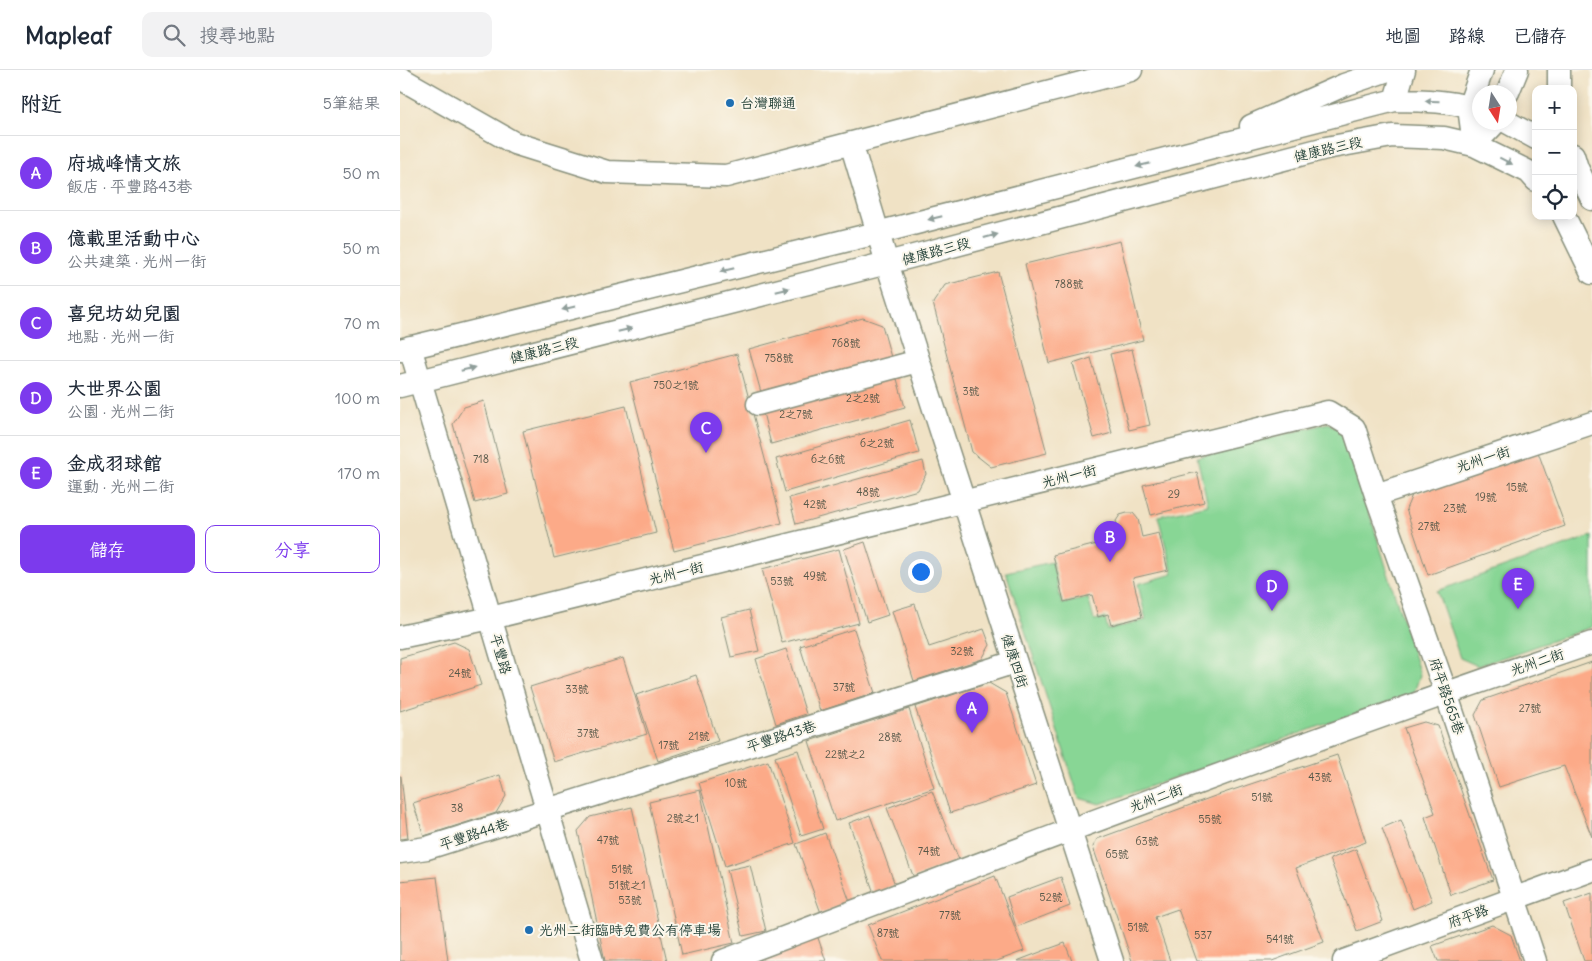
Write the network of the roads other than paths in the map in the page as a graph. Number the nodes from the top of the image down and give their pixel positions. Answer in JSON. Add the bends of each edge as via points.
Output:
{"nodes":[{"id":1,"x":1131,"y":70,"type":"edge"},
{"id":2,"x":1388,"y":70,"type":"edge"},
{"id":3,"x":1404,"y":70,"type":"edge"},
{"id":4,"x":1482,"y":70,"type":"edge"},
{"id":5,"x":1517,"y":70,"type":"edge"},
{"id":6,"x":1559,"y":70,"type":"edge"},
{"id":7,"x":400,"y":78,"type":"edge"},
{"id":8,"x":1479,"y":85,"type":"edge"},
{"id":9,"x":1511,"y":85,"type":"edge"},
{"id":10,"x":1559,"y":85,"type":"edge"},
{"id":11,"x":1395,"y":100,"type":"junction"},
{"id":12,"x":1472,"y":109,"type":"edge"},
{"id":13,"x":1517,"y":128,"type":"edge"},
{"id":14,"x":1474,"y":130,"type":"edge"},
{"id":15,"x":1488,"y":130,"type":"edge"},
{"id":16,"x":1532,"y":136,"type":"edge"},
{"id":17,"x":850,"y":143,"type":"junction"},
{"id":18,"x":1474,"y":145,"type":"junction"},
{"id":19,"x":1191,"y":152,"type":"junction"},
{"id":20,"x":1577,"y":168,"type":"edge"},
{"id":21,"x":1532,"y":175,"type":"edge"},
{"id":22,"x":1577,"y":184,"type":"edge"},
{"id":23,"x":1592,"y":199,"type":"edge"},
{"id":24,"x":1592,"y":206,"type":"edge"},
{"id":25,"x":1566,"y":220,"type":"edge"},
{"id":26,"x":877,"y":233,"type":"junction"},
{"id":27,"x":887,"y":264,"type":"junction"},
{"id":28,"x":1592,"y":273,"type":"edge"},
{"id":29,"x":405,"y":348,"type":"edge"},
{"id":30,"x":918,"y":361,"type":"junction"},
{"id":31,"x":410,"y":384,"type":"edge"},
{"id":32,"x":758,"y":404,"type":"dead end"},
{"id":33,"x":1592,"y":423,"type":"edge"},
{"id":34,"x":1376,"y":495,"type":"junction"},
{"id":35,"x":964,"y":502,"type":"junction"},
{"id":36,"x":491,"y":618,"type":"junction"},
{"id":37,"x":400,"y":637,"type":"edge"},
{"id":38,"x":1592,"y":643,"type":"edge"},
{"id":39,"x":1015,"y":662,"type":"junction"},
{"id":40,"x":1446,"y":693,"type":"junction"},
{"id":41,"x":548,"y":810,"type":"junction"},
{"id":42,"x":1069,"y":830,"type":"junction"},
{"id":43,"x":400,"y":852,"type":"edge"},
{"id":44,"x":1592,"y":870,"type":"edge"},
{"id":45,"x":1515,"y":898,"type":"junction"},
{"id":46,"x":592,"y":961,"type":"edge"},
{"id":47,"x":723,"y":961,"type":"edge"},
{"id":48,"x":1112,"y":961,"type":"edge"},
{"id":49,"x":1344,"y":961,"type":"edge"},
{"id":50,"x":1535,"y":961,"type":"edge"}],
"edges":[{"from":1,"to":17,"type":"street"},
{"from":2,"to":19,"type":"street","via":[[1344,85]]},
{"from":3,"to":11,"type":"street"},
{"from":4,"to":8,"type":"street"},
{"from":5,"to":9,"type":"street"},
{"from":6,"to":10,"type":"street"},
{"from":7,"to":17,"type":"street","via":[[514,143],[608,172],[726,176]]},
{"from":12,"to":11,"type":"street","one_way":true,"via":[[1441,102]]},
{"from":11,"to":19,"type":"street"},
{"from":13,"to":16,"type":"street"},
{"from":14,"to":18,"type":"street"},
{"from":15,"to":18,"type":"street"},
{"from":17,"to":26,"type":"street","name":"健康四街"},
{"from":18,"to":21,"type":"street","name":"健康路三段","one_way":true},
{"from":27,"to":18,"type":"street","name":"健康路三段","one_way":true,"via":[[1326,148],[1392,136],[1444,138]]},
{"from":19,"to":26,"type":"street","one_way":true},
{"from":20,"to":23,"type":"street"},
{"from":22,"to":24,"type":"street"},
{"from":25,"to":28,"type":"street"},
{"from":26,"to":27,"type":"street","name":"健康四街"},
{"from":26,"to":29,"type":"street","one_way":true},
{"from":27,"to":30,"type":"street","name":"健康四街"},
{"from":31,"to":27,"type":"street","name":"健康路三段","one_way":true},
{"from":29,"to":31,"type":"street","name":"平豐路"},
{"from":30,"to":32,"type":"street"},
{"from":30,"to":35,"type":"street","name":"健康四街"},
{"from":31,"to":36,"type":"street","name":"平豐路"},
{"from":33,"to":34,"type":"street","name":"光州一街"},
{"from":34,"to":35,"type":"street","name":"光州一街","via":[[1354,428],[1328,412]]},
{"from":34,"to":40,"type":"street","name":"府平路565巷"},
{"from":35,"to":36,"type":"street","name":"光州一街"},
{"from":35,"to":39,"type":"street","name":"健康四街"},
{"from":36,"to":37,"type":"street","name":"光州一街"},
{"from":36,"to":41,"type":"street","name":"平豐路"},
{"from":38,"to":40,"type":"street","name":"光州二街"},
{"from":39,"to":41,"type":"street","name":"平豐路43巷"},
{"from":39,"to":42,"type":"street","name":"健康四街"},
{"from":40,"to":42,"type":"street","name":"光州二街"},
{"from":40,"to":45,"type":"street","name":"府平路565巷"},
{"from":41,"to":43,"type":"street","name":"平豐路44巷","via":[[427,848]]},
{"from":41,"to":46,"type":"street","name":"平豐路"},
{"from":42,"to":47,"type":"street","name":"光州二街"},
{"from":42,"to":48,"type":"street","name":"健康四街"},
{"from":44,"to":45,"type":"street","name":"府平路"},
{"from":45,"to":49,"type":"street","name":"府平路"},
{"from":45,"to":50,"type":"street","name":"府平路565巷"}]}
